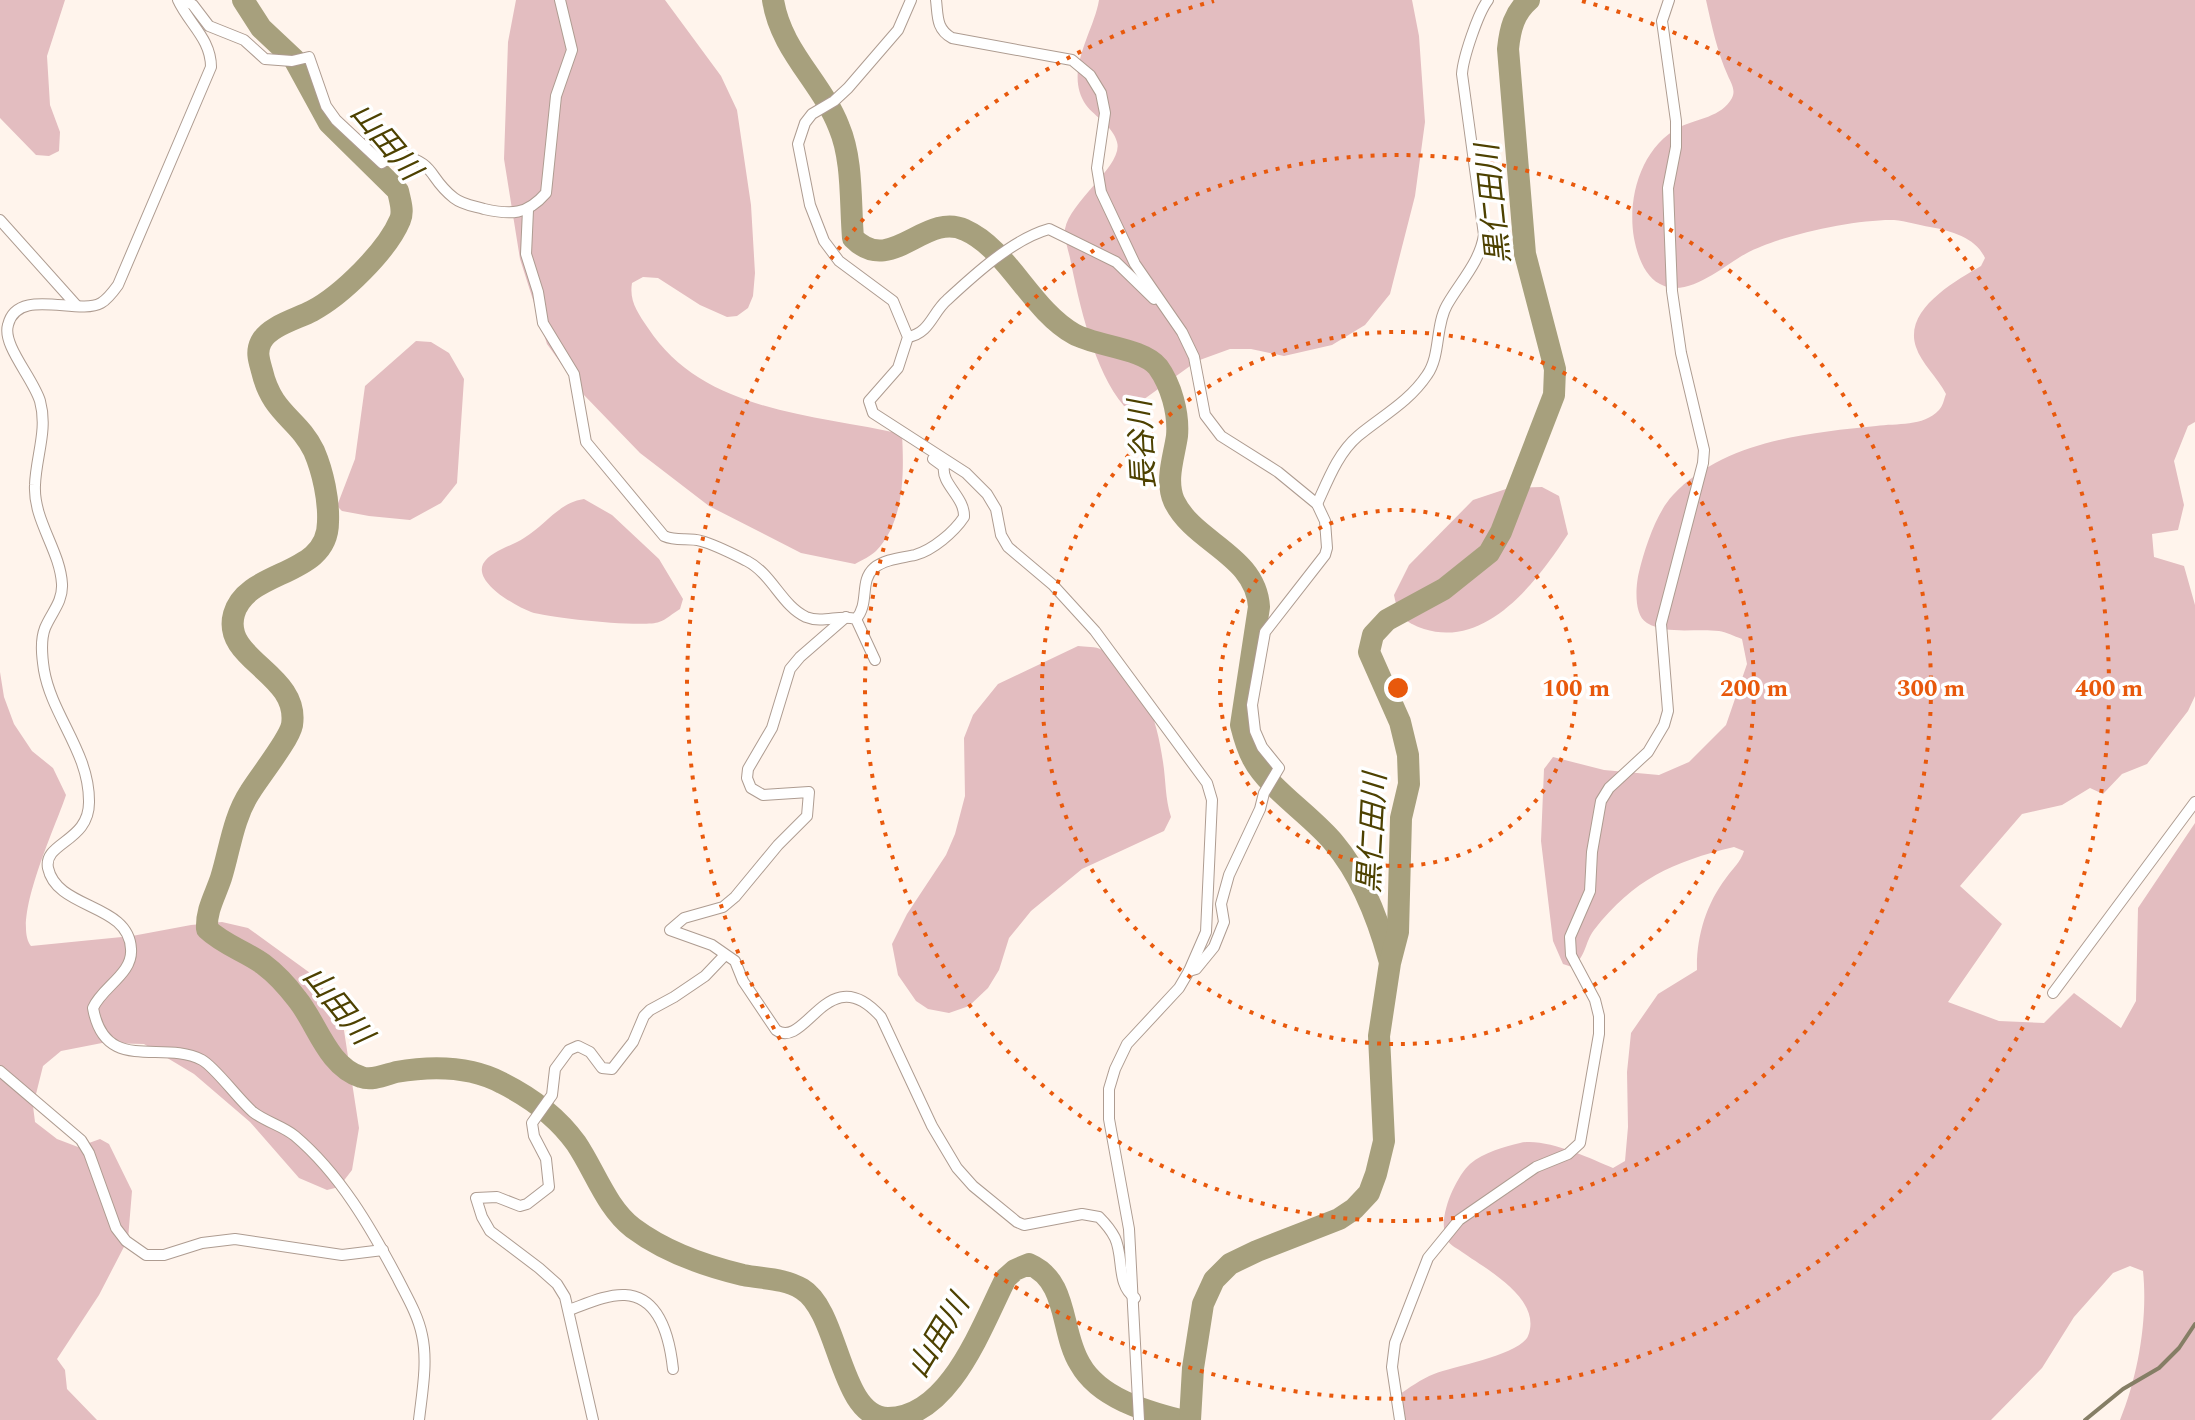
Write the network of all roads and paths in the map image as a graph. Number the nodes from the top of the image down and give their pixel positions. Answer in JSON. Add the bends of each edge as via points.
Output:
{"nodes":[{"id":1,"x":560,"y":0,"type":"edge"},
{"id":2,"x":911,"y":0,"type":"edge"},
{"id":3,"x":936,"y":0,"type":"edge"},
{"id":4,"x":1488,"y":0,"type":"edge"},
{"id":5,"x":1669,"y":0,"type":"edge"},
{"id":6,"x":179,"y":2,"type":"edge"},
{"id":7,"x":528,"y":210,"type":"junction"},
{"id":8,"x":0,"y":220,"type":"edge"},
{"id":9,"x":1161,"y":302,"type":"junction"},
{"id":10,"x":77,"y":306,"type":"junction"},
{"id":11,"x":908,"y":337,"type":"junction"},
{"id":12,"x":882,"y":419,"type":"junction"},
{"id":13,"x":944,"y":467,"type":"junction"},
{"id":14,"x":987,"y":494,"type":"junction"},
{"id":15,"x":1317,"y":504,"type":"junction"},
{"id":16,"x":851,"y":618,"type":"junction"},
{"id":17,"x":875,"y":660,"type":"dead end"},
{"id":18,"x":2195,"y":802,"type":"edge"},
{"id":19,"x":725,"y":955,"type":"junction"},
{"id":20,"x":1189,"y":971,"type":"junction"},
{"id":21,"x":2053,"y":993,"type":"dead end"},
{"id":22,"x":0,"y":1071,"type":"edge"},
{"id":23,"x":383,"y":1250,"type":"junction"},
{"id":24,"x":1135,"y":1298,"type":"junction"},
{"id":25,"x":569,"y":1310,"type":"junction"},
{"id":26,"x":673,"y":1369,"type":"dead end"},
{"id":27,"x":419,"y":1420,"type":"edge"},
{"id":28,"x":593,"y":1420,"type":"edge"},
{"id":29,"x":1139,"y":1420,"type":"edge"},
{"id":30,"x":1400,"y":1420,"type":"edge"}],
"edges":[{"from":1,"to":7,"type":"street","via":[[572,50],[556,96],[546,193]]},
{"from":2,"to":11,"type":"street","via":[[898,30],[829,103],[812,114],[798,144],[810,205],[830,252],[893,301]]},
{"from":3,"to":9,"type":"street","via":[[939,26],[952,38],[1072,60],[1090,75],[1105,113],[1097,168],[1101,192],[1135,264]]},
{"from":4,"to":15,"type":"street","via":[[1462,61],[1482,251],[1444,311],[1427,375],[1401,405],[1357,437],[1338,460]]},
{"from":5,"to":30,"type":"street","via":[[1662,21],[1676,121],[1668,188],[1672,291],[1704,450],[1661,624],[1668,711],[1658,739],[1601,801],[1590,891],[1570,937],[1571,955],[1599,1016],[1580,1143],[1459,1220],[1428,1258],[1395,1343],[1392,1367]]},
{"from":6,"to":7,"type":"street","via":[[193,5],[209,26],[244,40],[265,59],[309,57],[326,106],[382,163],[396,153],[418,159],[463,204],[502,213]]},
{"from":6,"to":10,"type":"street","via":[[206,40],[211,67],[118,285],[100,304]]},
{"from":7,"to":16,"type":"street","via":[[526,254],[543,323],[574,374],[586,442],[664,536],[703,541],[748,561],[804,616]]},
{"from":8,"to":10,"type":"street"},
{"from":9,"to":11,"type":"street","via":[[1116,262],[1044,230],[1004,252],[946,301],[923,332]]},
{"from":9,"to":15,"type":"street","via":[[1194,357],[1201,403],[1211,426]]},
{"from":10,"to":23,"type":"street","via":[[26,306],[14,314],[7,335],[40,400],[44,426],[36,503],[62,585],[58,606],[44,629],[44,669],[80,758],[90,802],[87,821],[49,856],[48,867],[65,892],[115,920],[131,942],[132,955],[119,977],[96,1001],[95,1019],[117,1047],[187,1054],[207,1063],[257,1115],[292,1133],[322,1161]]},
{"from":11,"to":12,"type":"street","via":[[898,368],[869,401]]},
{"from":12,"to":13,"type":"street","via":[[887,428]]},
{"from":12,"to":14,"type":"street","via":[[966,473]]},
{"from":13,"to":14,"type":"street"},
{"from":13,"to":16,"type":"street","via":[[964,517],[920,554],[872,570],[866,579],[865,606]]},
{"from":14,"to":20,"type":"street","via":[[1008,547],[1095,631],[1207,783],[1213,823],[1209,910],[1206,932]]},
{"from":15,"to":20,"type":"street","via":[[1325,521],[1325,555],[1265,632],[1252,705],[1255,731],[1279,768],[1229,875],[1221,904],[1224,922],[1214,947]]},
{"from":16,"to":17,"type":"street"},
{"from":16,"to":19,"type":"street","via":[[790,669],[772,728],[748,769],[751,788],[763,795],[809,792],[807,816],[723,907],[684,918],[670,930]]},
{"from":18,"to":21,"type":"street"},
{"from":19,"to":24,"type":"street","via":[[735,961],[781,1034],[793,1033],[838,999],[851,996],[872,1006],[963,1176],[1024,1225],[1082,1214],[1099,1217],[1116,1240],[1124,1283]]},
{"from":19,"to":25,"type":"street","via":[[705,976],[644,1016],[633,1042],[612,1069],[602,1068],[578,1046],[569,1050],[532,1123],[546,1159],[549,1187],[520,1206],[497,1197],[476,1198],[490,1231],[557,1284]]},
{"from":20,"to":24,"type":"street","via":[[1127,1044],[1109,1089]]},
{"from":22,"to":23,"type":"street","via":[[81,1140],[116,1228],[136,1251],[164,1255],[235,1239],[342,1255]]},
{"from":23,"to":27,"type":"street","via":[[423,1335]]},
{"from":24,"to":29,"type":"street"},
{"from":25,"to":26,"type":"street","via":[[610,1297],[640,1299],[663,1324]]},
{"from":25,"to":28,"type":"street"}]}
